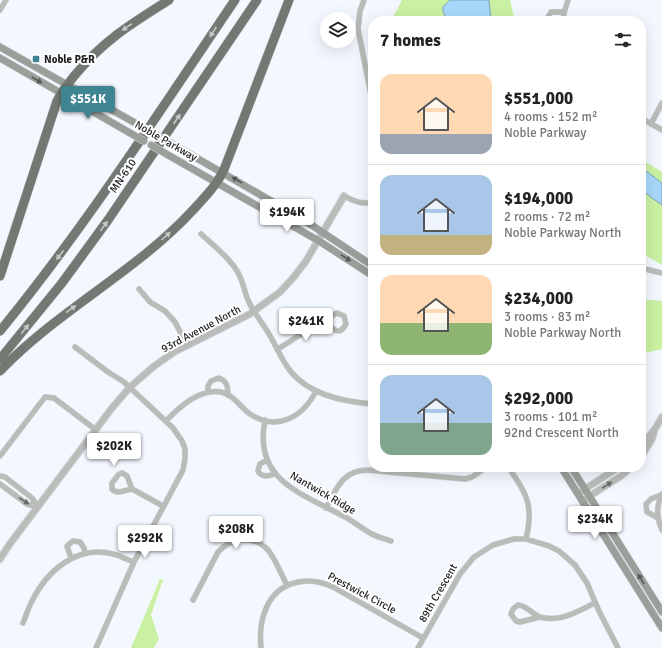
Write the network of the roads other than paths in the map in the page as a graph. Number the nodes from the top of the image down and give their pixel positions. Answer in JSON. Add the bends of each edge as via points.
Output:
{"nodes":[{"id":1,"x":6,"y":0,"type":"edge"},
{"id":2,"x":169,"y":0,"type":"edge"},
{"id":3,"x":235,"y":0,"type":"edge"},
{"id":4,"x":257,"y":0,"type":"edge"},
{"id":5,"x":289,"y":0,"type":"edge"},
{"id":6,"x":295,"y":0,"type":"edge"},
{"id":7,"x":364,"y":0,"type":"edge"},
{"id":8,"x":568,"y":0,"type":"edge"},
{"id":9,"x":0,"y":10,"type":"edge"},
{"id":10,"x":564,"y":12,"type":"junction"},
{"id":11,"x":549,"y":16,"type":"edge"},
{"id":12,"x":564,"y":16,"type":"edge"},
{"id":13,"x":0,"y":47,"type":"edge"},
{"id":14,"x":0,"y":58,"type":"edge"},
{"id":15,"x":368,"y":80,"type":"edge"},
{"id":16,"x":68,"y":85,"type":"junction"},
{"id":17,"x":60,"y":94,"type":"junction"},
{"id":18,"x":662,"y":103,"type":"edge"},
{"id":19,"x":646,"y":121,"type":"edge"},
{"id":20,"x":651,"y":124,"type":"junction"},
{"id":21,"x":662,"y":130,"type":"edge"},
{"id":22,"x":46,"y":134,"type":"junction"},
{"id":23,"x":237,"y":135,"type":"junction"},
{"id":24,"x":223,"y":172,"type":"junction"},
{"id":25,"x":217,"y":182,"type":"junction"},
{"id":26,"x":344,"y":196,"type":"joint"},
{"id":27,"x":368,"y":203,"type":"edge"},
{"id":28,"x":324,"y":232,"type":"junction"},
{"id":29,"x":201,"y":234,"type":"dead end"},
{"id":30,"x":319,"y":241,"type":"junction"},
{"id":31,"x":0,"y":259,"type":"edge"},
{"id":32,"x":368,"y":263,"type":"edge"},
{"id":33,"x":646,"y":269,"type":"edge"},
{"id":34,"x":368,"y":273,"type":"edge"},
{"id":35,"x":662,"y":273,"type":"edge"},
{"id":36,"x":0,"y":276,"type":"edge"},
{"id":37,"x":139,"y":289,"type":"dead end"},
{"id":38,"x":254,"y":311,"type":"junction"},
{"id":39,"x":325,"y":319,"type":"dead end"},
{"id":40,"x":0,"y":331,"type":"edge"},
{"id":41,"x":187,"y":345,"type":"junction"},
{"id":42,"x":75,"y":347,"type":"dead end"},
{"id":43,"x":278,"y":349,"type":"junction"},
{"id":44,"x":0,"y":359,"type":"edge"},
{"id":45,"x":0,"y":371,"type":"edge"},
{"id":46,"x":130,"y":388,"type":"junction"},
{"id":47,"x":316,"y":391,"type":"junction"},
{"id":48,"x":208,"y":392,"type":"junction"},
{"id":49,"x":228,"y":395,"type":"junction"},
{"id":50,"x":368,"y":403,"type":"edge"},
{"id":51,"x":662,"y":417,"type":"edge"},
{"id":52,"x":265,"y":420,"type":"junction"},
{"id":53,"x":166,"y":421,"type":"junction"},
{"id":54,"x":655,"y":429,"type":"junction"},
{"id":55,"x":96,"y":430,"type":"junction"},
{"id":56,"x":646,"y":440,"type":"edge"},
{"id":57,"x":646,"y":449,"type":"edge"},
{"id":58,"x":0,"y":456,"type":"edge"},
{"id":59,"x":267,"y":460,"type":"junction"},
{"id":60,"x":368,"y":470,"type":"edge"},
{"id":61,"x":389,"y":472,"type":"edge"},
{"id":62,"x":480,"y":472,"type":"edge"},
{"id":63,"x":512,"y":472,"type":"edge"},
{"id":64,"x":564,"y":472,"type":"edge"},
{"id":65,"x":574,"y":472,"type":"edge"},
{"id":66,"x":611,"y":472,"type":"edge"},
{"id":67,"x":626,"y":472,"type":"edge"},
{"id":68,"x":275,"y":474,"type":"junction"},
{"id":69,"x":0,"y":476,"type":"edge"},
{"id":70,"x":0,"y":484,"type":"edge"},
{"id":71,"x":132,"y":489,"type":"dead end"},
{"id":72,"x":585,"y":489,"type":"junction"},
{"id":73,"x":578,"y":494,"type":"junction"},
{"id":74,"x":662,"y":494,"type":"edge"},
{"id":75,"x":589,"y":497,"type":"junction"},
{"id":76,"x":582,"y":501,"type":"junction"},
{"id":77,"x":163,"y":506,"type":"junction"},
{"id":78,"x":38,"y":507,"type":"junction"},
{"id":79,"x":326,"y":508,"type":"junction"},
{"id":80,"x":658,"y":518,"type":"junction"},
{"id":81,"x":662,"y":530,"type":"edge"},
{"id":82,"x":526,"y":539,"type":"junction"},
{"id":83,"x":391,"y":541,"type":"dead end"},
{"id":84,"x":85,"y":554,"type":"junction"},
{"id":85,"x":71,"y":558,"type":"junction"},
{"id":86,"x":0,"y":559,"type":"edge"},
{"id":87,"x":134,"y":562,"type":"junction"},
{"id":88,"x":288,"y":585,"type":"junction"},
{"id":89,"x":193,"y":600,"type":"dead end"},
{"id":90,"x":595,"y":603,"type":"junction"},
{"id":91,"x":662,"y":612,"type":"edge"},
{"id":92,"x":540,"y":617,"type":"junction"},
{"id":93,"x":23,"y":623,"type":"dead end"},
{"id":94,"x":662,"y":628,"type":"edge"},
{"id":95,"x":423,"y":638,"type":"junction"},
{"id":96,"x":96,"y":648,"type":"edge"},
{"id":97,"x":261,"y":648,"type":"edge"},
{"id":98,"x":418,"y":648,"type":"edge"},
{"id":99,"x":618,"y":648,"type":"edge"}],
"edges":[{"from":1,"to":9,"type":"street"},
{"from":2,"to":16,"type":"highway","one_way":true,"via":[[110,39]]},
{"from":3,"to":40,"type":"highway","name":"MN-610","one_way":true,"via":[[92,212]]},
{"from":44,"to":4,"type":"highway","name":"MN-610","one_way":true,"via":[[62,283],[104,226]]},
{"from":5,"to":23,"type":"highway"},
{"from":6,"to":23,"type":"highway","via":[[250,118]]},
{"from":7,"to":15,"type":"street","via":[[358,29]]},
{"from":8,"to":10,"type":"street"},
{"from":10,"to":11,"type":"street","via":[[551,12]]},
{"from":10,"to":12,"type":"street"},
{"from":13,"to":16,"type":"main road","name":"Noble Parkway"},
{"from":14,"to":17,"type":"main road","name":"Noble Parkway","one_way":true},
{"from":16,"to":17,"type":"highway"},
{"from":16,"to":24,"type":"main road","name":"Noble Parkway","bridge":true},
{"from":17,"to":22,"type":"highway"},
{"from":17,"to":25,"type":"main road","name":"Noble Parkway","bridge":true},
{"from":18,"to":20,"type":"street"},
{"from":19,"to":20,"type":"street"},
{"from":20,"to":21,"type":"street"},
{"from":22,"to":31,"type":"highway","via":[[33,156]]},
{"from":22,"to":36,"type":"highway"},
{"from":23,"to":24,"type":"highway"},
{"from":24,"to":25,"type":"highway"},
{"from":28,"to":24,"type":"main road","name":"Noble Parkway","one_way":true},
{"from":25,"to":30,"type":"main road","name":"Noble Parkway"},
{"from":45,"to":25,"type":"highway","one_way":true,"via":[[43,331],[165,238]]},
{"from":26,"to":27,"type":"street","name":"93rd Avenue North","via":[[358,202]]},
{"from":26,"to":28,"type":"street","name":"93rd Avenue North"},
{"from":28,"to":30,"type":"street","name":"93rd Avenue North"},
{"from":28,"to":32,"type":"main road","name":"Noble Parkway"},
{"from":29,"to":38,"type":"street","via":[[238,272]]},
{"from":30,"to":34,"type":"main road","name":"Noble Parkway","one_way":true},
{"from":30,"to":38,"type":"street","name":"93rd Avenue North","via":[[280,292]]},
{"from":33,"to":35,"type":"street"},
{"from":37,"to":41,"type":"street","via":[[150,302],[175,322]]},
{"from":38,"to":41,"type":"street","name":"93rd Avenue North"},
{"from":38,"to":43,"type":"street"},
{"from":39,"to":43,"type":"street"},
{"from":41,"to":46,"type":"street","name":"93rd Avenue North","via":[[153,367]]},
{"from":42,"to":46,"type":"street"},
{"from":43,"to":47,"type":"street","via":[[292,373]]},
{"from":46,"to":53,"type":"street"},
{"from":46,"to":55,"type":"street","name":"93rd Avenue North"},
{"from":47,"to":50,"type":"street"},
{"from":47,"to":52,"type":"street","via":[[297,415],[281,421]]},
{"from":48,"to":49,"type":"street"},
{"from":48,"to":49,"type":"street","via":[[211,381],[219,378],[227,384]]},
{"from":48,"to":53,"type":"street","via":[[181,407]]},
{"from":49,"to":52,"type":"street","via":[[251,414]]},
{"from":51,"to":54,"type":"street"},
{"from":52,"to":59,"type":"street","name":"Nantwick Ridge","via":[[263,442]]},
{"from":53,"to":77,"type":"street","via":[[182,441],[185,449],[184,466]]},
{"from":54,"to":56,"type":"street"},
{"from":54,"to":57,"type":"street"},
{"from":55,"to":58,"type":"street","via":[[54,398],[44,397]]},
{"from":55,"to":78,"type":"street","name":"93rd Avenue North"},
{"from":59,"to":68,"type":"street","name":"Nantwick Ridge"},
{"from":59,"to":68,"type":"street","via":[[260,464],[259,473],[265,476]]},
{"from":60,"to":79,"type":"street","via":[[353,472],[342,480]]},
{"from":61,"to":62,"type":"street","via":[[465,479]]},
{"from":63,"to":82,"type":"street","via":[[528,501],[530,523]]},
{"from":64,"to":73,"type":"main road"},
{"from":65,"to":72,"type":"main road"},
{"from":66,"to":72,"type":"street"},
{"from":75,"to":67,"type":"street","one_way":true},
{"from":68,"to":79,"type":"street","name":"Nantwick Ridge","via":[[287,486]]},
{"from":69,"to":78,"type":"street","via":[[5,477],[32,498]]},
{"from":70,"to":78,"type":"street","one_way":true,"via":[[27,504]]},
{"from":71,"to":77,"type":"street"},
{"from":72,"to":73,"type":"street"},
{"from":72,"to":75,"type":"main road"},
{"from":73,"to":76,"type":"main road"},
{"from":74,"to":80,"type":"street"},
{"from":74,"to":80,"type":"street","via":[[646,504],[647,512]]},
{"from":75,"to":76,"type":"street"},
{"from":91,"to":75,"type":"main road","one_way":true},
{"from":76,"to":94,"type":"main road"},
{"from":77,"to":87,"type":"street"},
{"from":78,"to":86,"type":"street","name":"93rd Avenue North"},
{"from":79,"to":83,"type":"street","name":"Nantwick Ridge","via":[[374,535]]},
{"from":80,"to":81,"type":"street"},
{"from":82,"to":90,"type":"street","via":[[549,546],[568,557],[582,573]]},
{"from":82,"to":95,"type":"street","name":"89th Crescent","via":[[514,539],[493,545],[474,557],[460,574]]},
{"from":84,"to":85,"type":"street"},
{"from":84,"to":85,"type":"street","via":[[80,542],[72,541],[67,546]]},
{"from":84,"to":87,"type":"street","via":[[106,553]]},
{"from":85,"to":93,"type":"street","via":[[45,581],[31,603]]},
{"from":87,"to":96,"type":"street"},
{"from":88,"to":89,"type":"street","via":[[267,550],[254,541],[238,540],[223,546],[218,552]]},
{"from":88,"to":95,"type":"street","name":"Prestwick Circle","via":[[305,581],[324,583]]},
{"from":88,"to":97,"type":"street","name":"Prestwick Circle","via":[[272,598],[267,606],[261,624]]},
{"from":90,"to":92,"type":"street","via":[[563,617]]},
{"from":90,"to":99,"type":"street"},
{"from":92,"to":92,"type":"street","via":[[520,605],[514,608],[511,614],[518,621]]},
{"from":95,"to":98,"type":"street","name":"89th Crescent"}]}
